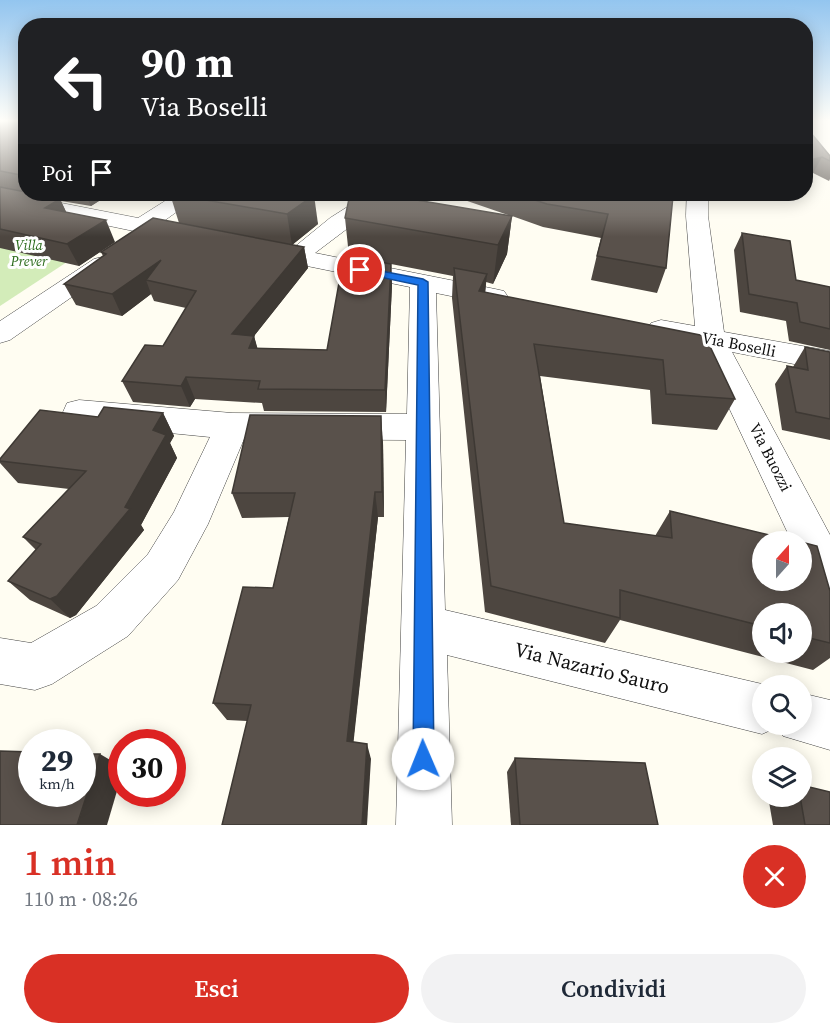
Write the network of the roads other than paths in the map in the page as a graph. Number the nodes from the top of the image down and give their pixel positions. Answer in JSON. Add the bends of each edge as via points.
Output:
{"nodes":[{"id":1,"x":0,"y":197,"type":"edge"},
{"id":2,"x":18,"y":201,"type":"edge"},
{"id":3,"x":20,"y":201,"type":"edge"},
{"id":4,"x":180,"y":201,"type":"edge"},
{"id":5,"x":371,"y":201,"type":"edge"},
{"id":6,"x":690,"y":207,"type":"edge"},
{"id":7,"x":148,"y":227,"type":"junction"},
{"id":8,"x":209,"y":240,"type":"edge"},
{"id":9,"x":242,"y":246,"type":"edge"},
{"id":10,"x":297,"y":257,"type":"junction"},
{"id":11,"x":423,"y":282,"type":"junction"},
{"id":12,"x":515,"y":300,"type":"edge"},
{"id":13,"x":642,"y":325,"type":"edge"},
{"id":14,"x":0,"y":334,"type":"edge"},
{"id":15,"x":711,"y":339,"type":"junction"},
{"id":16,"x":830,"y":361,"type":"edge"},
{"id":17,"x":79,"y":412,"type":"edge"},
{"id":18,"x":232,"y":426,"type":"junction"},
{"id":19,"x":423,"y":427,"type":"junction"},
{"id":20,"x":830,"y":576,"type":"edge"},
{"id":21,"x":422,"y":627,"type":"junction"},
{"id":22,"x":0,"y":661,"type":"edge"},
{"id":23,"x":752,"y":707,"type":"edge"},
{"id":24,"x":812,"y":721,"type":"edge"},
{"id":25,"x":830,"y":725,"type":"edge"},
{"id":26,"x":424,"y":825,"type":"edge"}],
"edges":[{"from":1,"to":2,"type":"street"},
{"from":3,"to":7,"type":"street"},
{"from":4,"to":7,"type":"street"},
{"from":5,"to":10,"type":"street"},
{"from":6,"to":15,"type":"street"},
{"from":7,"to":8,"type":"street"},
{"from":7,"to":14,"type":"street"},
{"from":9,"to":10,"type":"street"},
{"from":10,"to":11,"type":"street"},
{"from":11,"to":12,"type":"street"},
{"from":11,"to":19,"type":"street"},
{"from":13,"to":15,"type":"street","name":"Via Boselli"},
{"from":15,"to":16,"type":"street","name":"Via Boselli"},
{"from":15,"to":20,"type":"street","name":"Via Buozzi"},
{"from":17,"to":18,"type":"street"},
{"from":18,"to":19,"type":"street"},
{"from":18,"to":22,"type":"street","via":[[188,524],[163,567],[112,621],[34,667]]},
{"from":19,"to":21,"type":"street"},
{"from":21,"to":23,"type":"street","name":"Via Nazario Sauro"},
{"from":21,"to":26,"type":"street"},
{"from":24,"to":25,"type":"street"}]}
